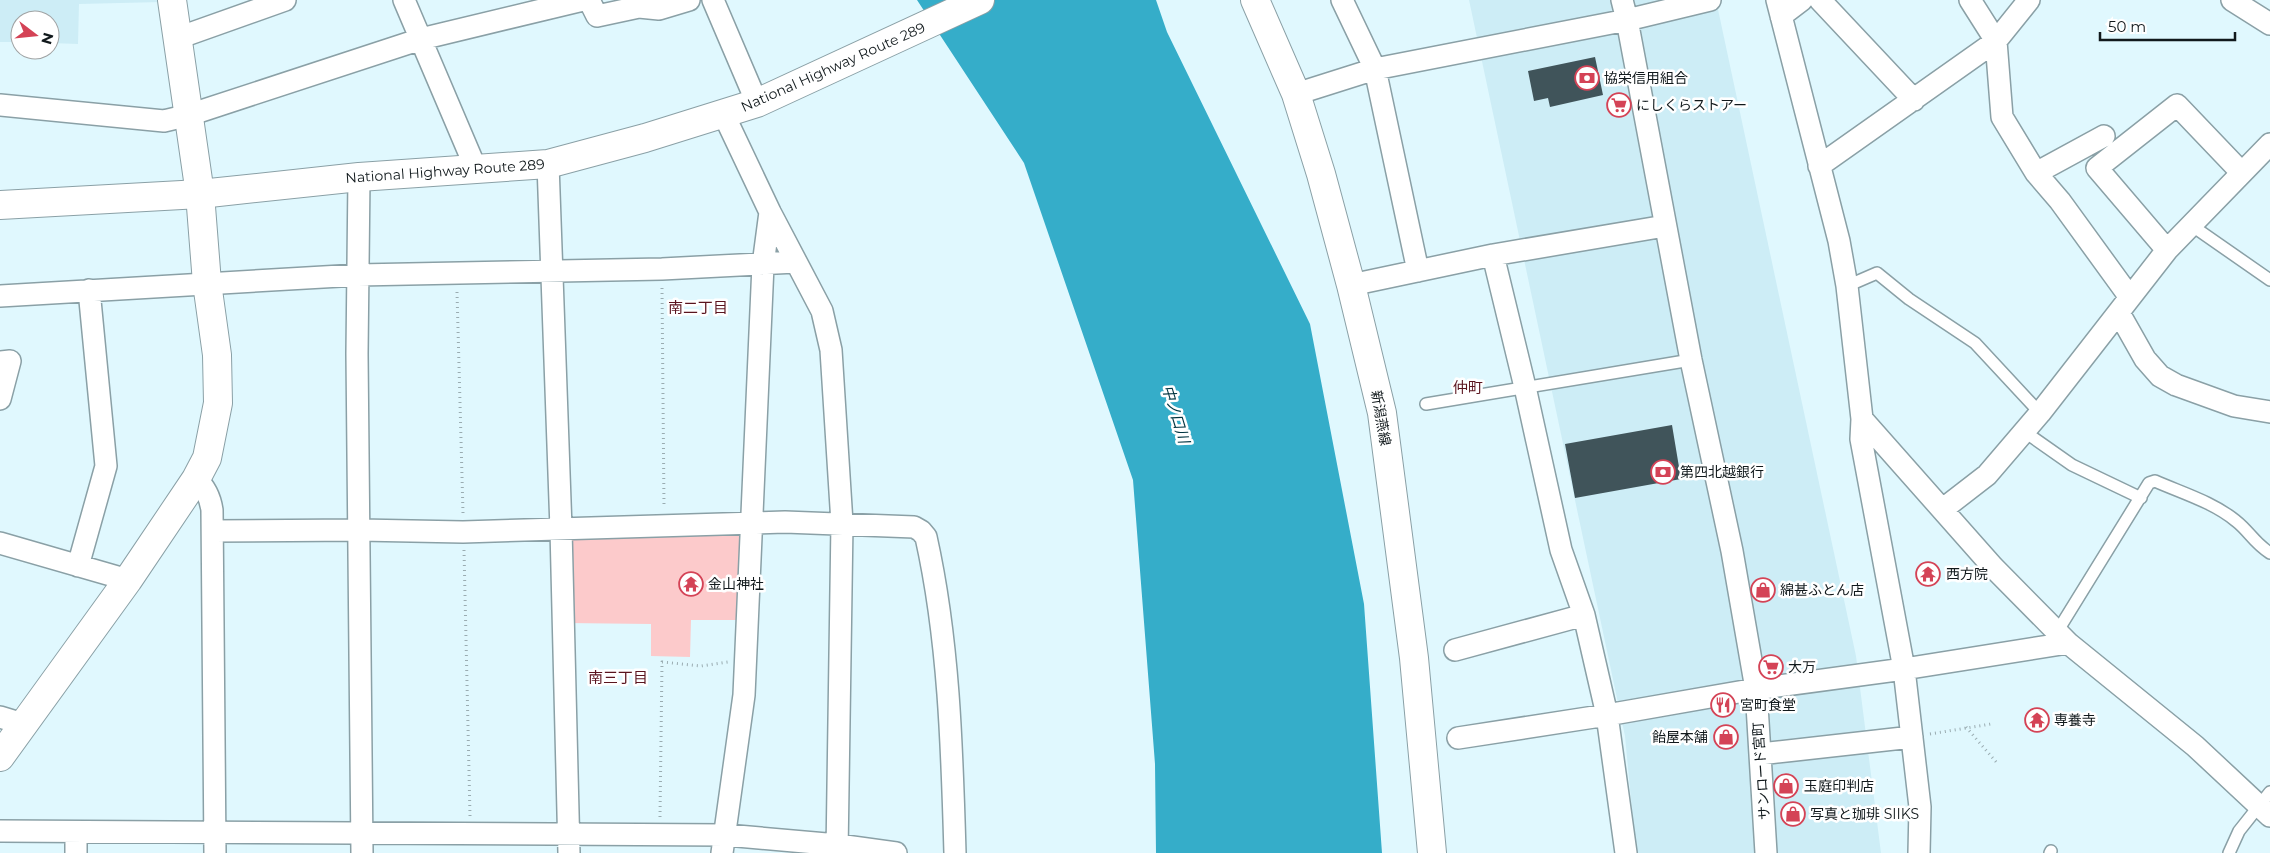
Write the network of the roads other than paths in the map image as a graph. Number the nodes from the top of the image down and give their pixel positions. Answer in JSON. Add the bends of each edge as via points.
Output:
{"nodes":[{"id":1,"x":172,"y":0,"type":"edge"},
{"id":2,"x":285,"y":0,"type":"edge"},
{"id":3,"x":404,"y":0,"type":"edge"},
{"id":4,"x":583,"y":0,"type":"edge"},
{"id":5,"x":589,"y":0,"type":"edge"},
{"id":6,"x":689,"y":0,"type":"edge"},
{"id":7,"x":713,"y":0,"type":"edge"},
{"id":8,"x":980,"y":0,"type":"edge"},
{"id":9,"x":1255,"y":0,"type":"edge"},
{"id":10,"x":1342,"y":0,"type":"edge"},
{"id":11,"x":1710,"y":0,"type":"edge"},
{"id":12,"x":1802,"y":0,"type":"edge"},
{"id":13,"x":1820,"y":0,"type":"edge"},
{"id":14,"x":1970,"y":0,"type":"edge"},
{"id":15,"x":2029,"y":0,"type":"edge"},
{"id":16,"x":2232,"y":0,"type":"edge"},
{"id":17,"x":1779,"y":8,"type":"edge"},
{"id":18,"x":1624,"y":10,"type":"edge"},
{"id":19,"x":2267,"y":16,"type":"edge"},
{"id":20,"x":178,"y":38,"type":"junction"},
{"id":21,"x":421,"y":39,"type":"junction"},
{"id":22,"x":1996,"y":40,"type":"junction"},
{"id":23,"x":1375,"y":69,"type":"junction"},
{"id":24,"x":1296,"y":94,"type":"junction"},
{"id":25,"x":765,"y":100,"type":"junction"},
{"id":26,"x":1914,"y":100,"type":"junction"},
{"id":27,"x":0,"y":105,"type":"edge"},
{"id":28,"x":189,"y":115,"type":"junction"},
{"id":29,"x":724,"y":115,"type":"junction"},
{"id":30,"x":2104,"y":136,"type":"dead end"},
{"id":31,"x":2270,"y":144,"type":"edge"},
{"id":32,"x":548,"y":164,"type":"junction"},
{"id":33,"x":1820,"y":166,"type":"junction"},
{"id":34,"x":476,"y":169,"type":"junction"},
{"id":35,"x":2241,"y":172,"type":"junction"},
{"id":36,"x":2036,"y":173,"type":"junction"},
{"id":37,"x":359,"y":177,"type":"junction"},
{"id":38,"x":200,"y":194,"type":"junction"},
{"id":39,"x":0,"y":205,"type":"edge"},
{"id":40,"x":770,"y":212,"type":"junction"},
{"id":41,"x":2191,"y":225,"type":"junction"},
{"id":42,"x":1666,"y":226,"type":"junction"},
{"id":43,"x":2167,"y":250,"type":"junction"},
{"id":44,"x":1493,"y":255,"type":"junction"},
{"id":45,"x":796,"y":262,"type":"junction"},
{"id":46,"x":763,"y":265,"type":"junction"},
{"id":47,"x":1418,"y":271,"type":"junction"},
{"id":48,"x":552,"y":272,"type":"junction"},
{"id":49,"x":358,"y":275,"type":"junction"},
{"id":50,"x":2270,"y":280,"type":"edge"},
{"id":51,"x":207,"y":282,"type":"junction"},
{"id":52,"x":1351,"y":285,"type":"junction"},
{"id":53,"x":1847,"y":286,"type":"junction"},
{"id":54,"x":89,"y":290,"type":"junction"},
{"id":55,"x":0,"y":296,"type":"edge"},
{"id":56,"x":2124,"y":305,"type":"junction"},
{"id":57,"x":1691,"y":360,"type":"junction"},
{"id":58,"x":0,"y":362,"type":"edge"},
{"id":59,"x":1525,"y":387,"type":"junction"},
{"id":60,"x":0,"y":400,"type":"edge"},
{"id":61,"x":1426,"y":404,"type":"dead end"},
{"id":62,"x":2270,"y":412,"type":"edge"},
{"id":63,"x":2040,"y":413,"type":"junction"},
{"id":64,"x":1862,"y":419,"type":"junction"},
{"id":65,"x":2025,"y":432,"type":"junction"},
{"id":66,"x":196,"y":479,"type":"junction"},
{"id":67,"x":2141,"y":498,"type":"junction"},
{"id":68,"x":1943,"y":509,"type":"junction"},
{"id":69,"x":753,"y":523,"type":"junction"},
{"id":70,"x":842,"y":523,"type":"junction"},
{"id":71,"x":561,"y":529,"type":"junction"},
{"id":72,"x":360,"y":530,"type":"junction"},
{"id":73,"x":213,"y":531,"type":"junction"},
{"id":74,"x":0,"y":544,"type":"edge"},
{"id":75,"x":2270,"y":553,"type":"edge"},
{"id":76,"x":78,"y":566,"type":"junction"},
{"id":77,"x":128,"y":580,"type":"junction"},
{"id":78,"x":1584,"y":615,"type":"junction"},
{"id":79,"x":2062,"y":637,"type":"junction"},
{"id":80,"x":1455,"y":650,"type":"dead end"},
{"id":81,"x":1904,"y":669,"type":"junction"},
{"id":82,"x":1756,"y":689,"type":"junction"},
{"id":83,"x":1607,"y":716,"type":"junction"},
{"id":84,"x":12,"y":721,"type":"edge"},
{"id":85,"x":1912,"y":737,"type":"junction"},
{"id":86,"x":1458,"y":738,"type":"dead end"},
{"id":87,"x":1760,"y":754,"type":"junction"},
{"id":88,"x":0,"y":757,"type":"edge"},
{"id":89,"x":2266,"y":805,"type":"edge"},
{"id":90,"x":0,"y":831,"type":"edge"},
{"id":91,"x":76,"y":843,"type":"edge"},
{"id":92,"x":215,"y":843,"type":"edge"},
{"id":93,"x":362,"y":844,"type":"edge"},
{"id":94,"x":568,"y":844,"type":"edge"},
{"id":95,"x":724,"y":844,"type":"edge"},
{"id":96,"x":838,"y":849,"type":"edge"},
{"id":97,"x":896,"y":853,"type":"edge"},
{"id":98,"x":955,"y":853,"type":"edge"},
{"id":99,"x":1432,"y":853,"type":"edge"},
{"id":100,"x":1626,"y":853,"type":"edge"},
{"id":101,"x":1766,"y":853,"type":"edge"},
{"id":102,"x":1919,"y":853,"type":"edge"},
{"id":103,"x":2229,"y":853,"type":"edge"}],
"edges":[{"from":1,"to":20,"type":"main road"},
{"from":2,"to":20,"type":"street"},
{"from":3,"to":21,"type":"street"},
{"from":4,"to":21,"type":"street"},
{"from":5,"to":6,"type":"street","via":[[597,16],[640,7],[659,9]]},
{"from":7,"to":25,"type":"street"},
{"from":8,"to":25,"type":"main road","name":"National Highway Route 289"},
{"from":9,"to":24,"type":"main road","name":"新潟燕線"},
{"from":10,"to":23,"type":"street"},
{"from":11,"to":18,"type":"street"},
{"from":12,"to":17,"type":"street"},
{"from":13,"to":26,"type":"street"},
{"from":14,"to":22,"type":"street"},
{"from":15,"to":22,"type":"street"},
{"from":16,"to":19,"type":"street"},
{"from":17,"to":33,"type":"street"},
{"from":18,"to":23,"type":"street"},
{"from":18,"to":42,"type":"street","name":"サンロード宮町"},
{"from":20,"to":28,"type":"main road"},
{"from":21,"to":28,"type":"street"},
{"from":21,"to":34,"type":"street"},
{"from":22,"to":26,"type":"street"},
{"from":22,"to":36,"type":"street","via":[[2002,117]]},
{"from":23,"to":24,"type":"street"},
{"from":23,"to":47,"type":"street"},
{"from":24,"to":52,"type":"main road","name":"新潟燕線"},
{"from":25,"to":29,"type":"main road","name":"National Highway Route 289"},
{"from":26,"to":33,"type":"street"},
{"from":27,"to":28,"type":"street","via":[[164,121]]},
{"from":28,"to":38,"type":"main road"},
{"from":29,"to":32,"type":"main road","name":"National Highway Route 289"},
{"from":29,"to":40,"type":"street"},
{"from":30,"to":36,"type":"street"},
{"from":31,"to":35,"type":"street"},
{"from":32,"to":34,"type":"main road","name":"National Highway Route 289"},
{"from":32,"to":48,"type":"street"},
{"from":33,"to":53,"type":"street"},
{"from":34,"to":37,"type":"main road","name":"National Highway Route 289"},
{"from":35,"to":41,"type":"street"},
{"from":35,"to":43,"type":"street","via":[[2177,105],[2097,168]]},
{"from":36,"to":56,"type":"street","via":[[2060,201]]},
{"from":37,"to":38,"type":"main road","name":"National Highway Route 289"},
{"from":37,"to":49,"type":"street"},
{"from":38,"to":39,"type":"main road","name":"National Highway Route 289"},
{"from":38,"to":51,"type":"main road"},
{"from":40,"to":45,"type":"street"},
{"from":40,"to":46,"type":"street"},
{"from":41,"to":43,"type":"street"},
{"from":41,"to":50,"type":"lane"},
{"from":42,"to":44,"type":"street"},
{"from":42,"to":57,"type":"street","name":"サンロード宮町"},
{"from":43,"to":56,"type":"street"},
{"from":44,"to":47,"type":"street"},
{"from":44,"to":59,"type":"street"},
{"from":45,"to":46,"type":"street"},
{"from":45,"to":70,"type":"street","via":[[822,311],[829,335]]},
{"from":46,"to":48,"type":"street"},
{"from":46,"to":69,"type":"street"},
{"from":47,"to":52,"type":"street"},
{"from":48,"to":49,"type":"street"},
{"from":48,"to":71,"type":"street"},
{"from":49,"to":51,"type":"street"},
{"from":49,"to":72,"type":"street"},
{"from":51,"to":54,"type":"street"},
{"from":51,"to":66,"type":"main road","via":[[217,355],[218,403],[207,458]]},
{"from":52,"to":99,"type":"main road","name":"新潟燕線","via":[[1382,413],[1414,658]]},
{"from":53,"to":63,"type":"lane","via":[[1877,273],[1908,299],[1975,343]]},
{"from":53,"to":64,"type":"street"},
{"from":54,"to":55,"type":"street"},
{"from":54,"to":76,"type":"street","via":[[106,466]]},
{"from":56,"to":62,"type":"street","via":[[2145,360],[2160,376],[2234,406]]},
{"from":56,"to":63,"type":"street"},
{"from":57,"to":59,"type":"lane"},
{"from":57,"to":82,"type":"street","name":"サンロード宮町","via":[[1732,551]]},
{"from":58,"to":60,"type":"street","via":[[10,361]]},
{"from":59,"to":61,"type":"lane"},
{"from":59,"to":78,"type":"street","via":[[1561,550]]},
{"from":63,"to":65,"type":"street"},
{"from":64,"to":68,"type":"street"},
{"from":64,"to":81,"type":"street","via":[[1861,439]]},
{"from":65,"to":67,"type":"lane","via":[[2072,465]]},
{"from":65,"to":68,"type":"street","via":[[1987,475]]},
{"from":66,"to":73,"type":"street","via":[[208,494]]},
{"from":66,"to":77,"type":"main road"},
{"from":67,"to":75,"type":"lane","via":[[2149,483],[2154,481],[2217,508]]},
{"from":67,"to":79,"type":"lane"},
{"from":68,"to":79,"type":"street","via":[[1993,567]]},
{"from":69,"to":70,"type":"street"},
{"from":69,"to":71,"type":"street"},
{"from":69,"to":95,"type":"street","via":[[744,695]]},
{"from":70,"to":96,"type":"street"},
{"from":70,"to":98,"type":"street","via":[[914,527],[926,537],[946,671]]},
{"from":71,"to":72,"type":"street","via":[[463,532]]},
{"from":71,"to":94,"type":"street"},
{"from":72,"to":73,"type":"street"},
{"from":72,"to":93,"type":"street"},
{"from":73,"to":92,"type":"street"},
{"from":74,"to":76,"type":"street"},
{"from":76,"to":77,"type":"street"},
{"from":77,"to":84,"type":"main road"},
{"from":78,"to":80,"type":"street"},
{"from":78,"to":83,"type":"street"},
{"from":79,"to":81,"type":"street"},
{"from":79,"to":89,"type":"street"},
{"from":81,"to":82,"type":"street"},
{"from":81,"to":85,"type":"street"},
{"from":82,"to":83,"type":"street"},
{"from":82,"to":87,"type":"street","name":"サンロード宮町"},
{"from":83,"to":86,"type":"street"},
{"from":83,"to":100,"type":"street"},
{"from":84,"to":88,"type":"main road"},
{"from":85,"to":87,"type":"street"},
{"from":85,"to":102,"type":"street","via":[[1920,807]]},
{"from":87,"to":101,"type":"street","name":"サンロード宮町"},
{"from":89,"to":103,"type":"lane","via":[[2239,831]]},
{"from":90,"to":91,"type":"street"},
{"from":91,"to":92,"type":"street"},
{"from":92,"to":93,"type":"street"},
{"from":93,"to":94,"type":"street","via":[[470,834]]},
{"from":94,"to":95,"type":"street","via":[[659,834]]},
{"from":95,"to":96,"type":"street"},
{"from":96,"to":97,"type":"street"}]}
